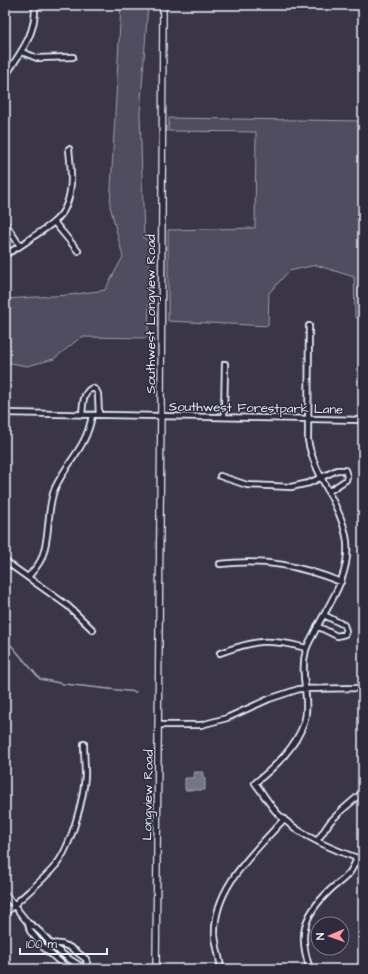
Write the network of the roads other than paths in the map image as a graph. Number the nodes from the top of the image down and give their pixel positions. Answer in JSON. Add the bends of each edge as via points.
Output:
{"nodes":[{"id":1,"x":35,"y":5,"type":"edge"},
{"id":2,"x":163,"y":5,"type":"edge"},
{"id":3,"x":22,"y":52,"type":"junction"},
{"id":4,"x":73,"y":57,"type":"dead end"},
{"id":5,"x":5,"y":77,"type":"edge"},
{"id":6,"x":70,"y":149,"type":"dead end"},
{"id":7,"x":54,"y":222,"type":"junction"},
{"id":8,"x":5,"y":223,"type":"edge"},
{"id":9,"x":20,"y":246,"type":"junction"},
{"id":10,"x":78,"y":251,"type":"dead end"},
{"id":11,"x":5,"y":254,"type":"edge"},
{"id":12,"x":309,"y":326,"type":"dead end"},
{"id":13,"x":225,"y":364,"type":"dead end"},
{"id":14,"x":5,"y":413,"type":"edge"},
{"id":15,"x":82,"y":415,"type":"junction"},
{"id":16,"x":92,"y":415,"type":"junction"},
{"id":17,"x":99,"y":415,"type":"junction"},
{"id":18,"x":161,"y":416,"type":"junction"},
{"id":19,"x":224,"y":417,"type":"junction"},
{"id":20,"x":308,"y":419,"type":"junction"},
{"id":21,"x":363,"y":420,"type":"edge"},
{"id":22,"x":220,"y":476,"type":"dead end"},
{"id":23,"x":320,"y":477,"type":"junction"},
{"id":24,"x":328,"y":492,"type":"junction"},
{"id":25,"x":5,"y":561,"type":"edge"},
{"id":26,"x":220,"y":564,"type":"dead end"},
{"id":27,"x":28,"y":577,"type":"junction"},
{"id":28,"x":341,"y":582,"type":"junction"},
{"id":29,"x":324,"y":615,"type":"junction"},
{"id":30,"x":159,"y":622,"type":"joint"},
{"id":31,"x":318,"y":626,"type":"junction"},
{"id":32,"x":93,"y":630,"type":"dead end"},
{"id":33,"x":306,"y":648,"type":"junction"},
{"id":34,"x":220,"y":653,"type":"dead end"},
{"id":35,"x":363,"y":688,"type":"edge"},
{"id":36,"x":304,"y":689,"type":"junction"},
{"id":37,"x":159,"y":725,"type":"junction"},
{"id":38,"x":84,"y":744,"type":"dead end"},
{"id":39,"x":363,"y":792,"type":"edge"},
{"id":40,"x":284,"y":819,"type":"junction"},
{"id":41,"x":317,"y":841,"type":"junction"},
{"id":42,"x":357,"y":858,"type":"junction"},
{"id":43,"x":363,"y":860,"type":"edge"},
{"id":44,"x":5,"y":894,"type":"edge"},
{"id":45,"x":14,"y":904,"type":"junction"},
{"id":46,"x":5,"y":914,"type":"edge"},
{"id":47,"x":28,"y":923,"type":"junction"},
{"id":48,"x":51,"y":944,"type":"junction"},
{"id":49,"x":68,"y":969,"type":"edge"},
{"id":50,"x":85,"y":969,"type":"edge"},
{"id":51,"x":156,"y":969,"type":"edge"},
{"id":52,"x":221,"y":969,"type":"edge"},
{"id":53,"x":310,"y":969,"type":"edge"}],
"edges":[{"from":1,"to":3,"type":"street","via":[[34,26]]},
{"from":2,"to":18,"type":"street","name":"Southwest Longview Road"},
{"from":3,"to":4,"type":"street","via":[[36,58]]},
{"from":3,"to":5,"type":"street"},
{"from":6,"to":7,"type":"street","via":[[70,191],[64,210]]},
{"from":7,"to":9,"type":"street"},
{"from":7,"to":10,"type":"street"},
{"from":8,"to":9,"type":"street"},
{"from":9,"to":11,"type":"street"},
{"from":12,"to":20,"type":"street"},
{"from":13,"to":19,"type":"street"},
{"from":14,"to":15,"type":"street","name":"Southwest Forestpark Lane"},
{"from":15,"to":16,"type":"street","name":"Southwest Forestpark Lane"},
{"from":15,"to":17,"type":"street","via":[[84,396],[87,390],[92,388],[98,394]]},
{"from":16,"to":17,"type":"street","name":"Southwest Forestpark Lane"},
{"from":16,"to":27,"type":"street","via":[[84,444],[55,489],[42,559]]},
{"from":17,"to":18,"type":"street","name":"Southwest Forestpark Lane"},
{"from":18,"to":19,"type":"street","name":"Southwest Forestpark Lane"},
{"from":18,"to":30,"type":"street","name":"Southwest Longview Road"},
{"from":19,"to":20,"type":"street","name":"Southwest Forestpark Lane"},
{"from":20,"to":21,"type":"street","name":"Southwest Forestpark Lane"},
{"from":20,"to":23,"type":"street","via":[[309,449]]},
{"from":22,"to":23,"type":"street","via":[[247,485],[292,487]]},
{"from":23,"to":24,"type":"street"},
{"from":23,"to":24,"type":"street","via":[[337,470],[345,470],[346,480]]},
{"from":24,"to":28,"type":"street","via":[[340,517],[347,541],[346,565]]},
{"from":25,"to":27,"type":"street"},
{"from":26,"to":28,"type":"street","via":[[252,562],[286,565]]},
{"from":27,"to":32,"type":"street","via":[[68,606]]},
{"from":28,"to":29,"type":"street"},
{"from":29,"to":31,"type":"street"},
{"from":29,"to":31,"type":"street","via":[[344,625],[345,634],[337,636]]},
{"from":30,"to":37,"type":"street","name":"Longview Road"},
{"from":31,"to":33,"type":"street"},
{"from":33,"to":34,"type":"street","via":[[265,641],[244,644]]},
{"from":33,"to":36,"type":"street","via":[[303,664]]},
{"from":35,"to":36,"type":"street"},
{"from":36,"to":37,"type":"street","via":[[268,698],[228,718],[201,725]]},
{"from":36,"to":40,"type":"street","via":[[304,722],[296,739],[271,770],[255,783]]},
{"from":37,"to":51,"type":"street","name":"Longview Road"},
{"from":38,"to":45,"type":"street","via":[[85,776],[75,827],[57,863]]},
{"from":39,"to":41,"type":"street","via":[[330,822]]},
{"from":40,"to":41,"type":"street"},
{"from":40,"to":52,"type":"street","via":[[232,878],[222,896],[215,935]]},
{"from":41,"to":42,"type":"street"},
{"from":42,"to":43,"type":"street"},
{"from":42,"to":53,"type":"street","via":[[345,878],[310,912],[306,923],[304,946]]},
{"from":44,"to":45,"type":"street"},
{"from":45,"to":46,"type":"street"},
{"from":45,"to":47,"type":"street"},
{"from":47,"to":48,"type":"street","via":[[35,926]]},
{"from":47,"to":49,"type":"street","via":[[30,931],[44,948]]},
{"from":48,"to":50,"type":"street"},
{"from":48,"to":50,"type":"street","via":[[62,943],[74,950],[86,959]]}]}
